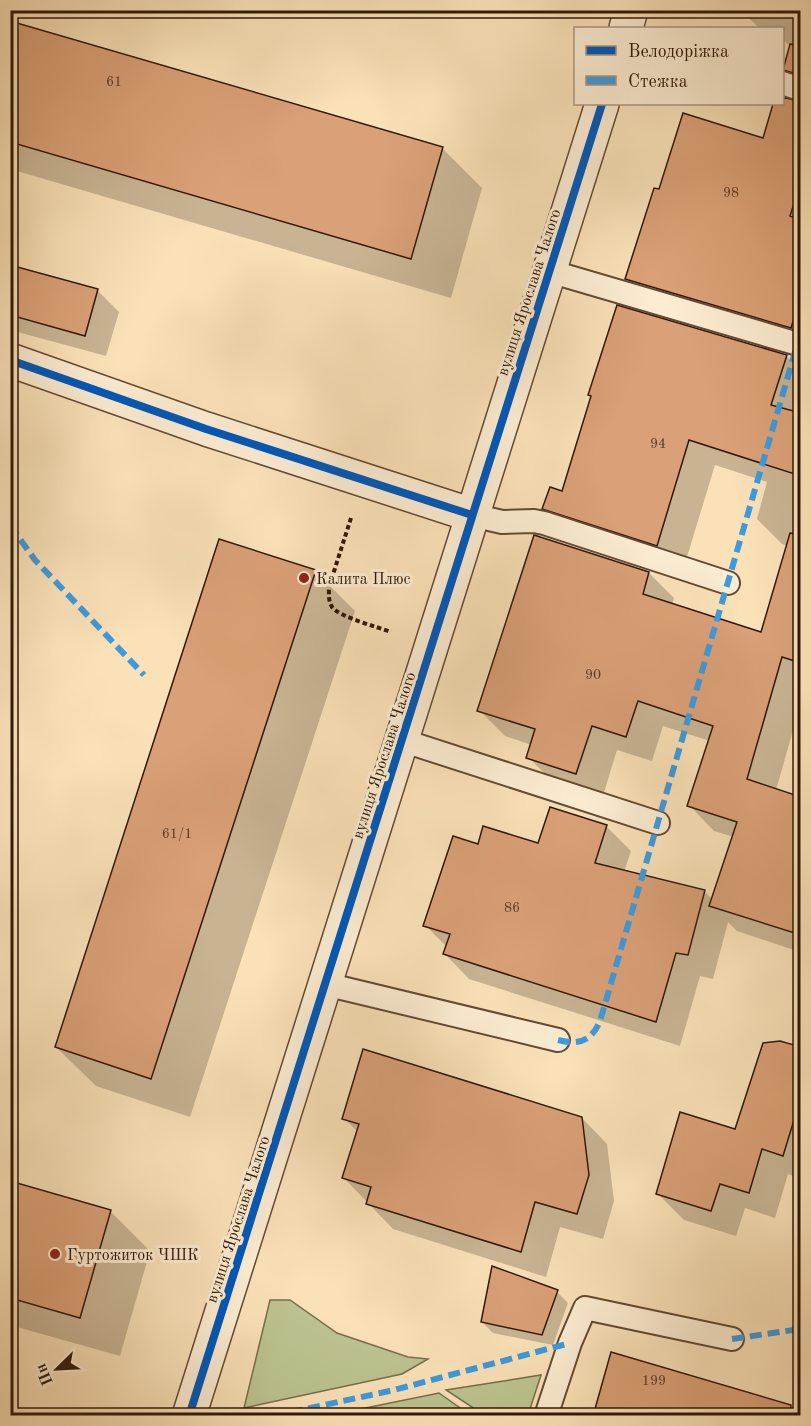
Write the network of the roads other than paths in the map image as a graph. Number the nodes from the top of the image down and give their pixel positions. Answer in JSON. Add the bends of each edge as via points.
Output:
{"nodes":[{"id":1,"x":631,"y":10,"type":"edge"},
{"id":2,"x":626,"y":27,"type":"edge"},
{"id":3,"x":784,"y":83,"type":"edge"},
{"id":4,"x":801,"y":89,"type":"edge"},
{"id":5,"x":602,"y":105,"type":"edge"},
{"id":6,"x":549,"y":271,"type":"junction"},
{"id":7,"x":798,"y":344,"type":"dead end"},
{"id":8,"x":10,"y":360,"type":"edge"},
{"id":9,"x":472,"y":515,"type":"junction"},
{"id":10,"x":728,"y":583,"type":"dead end"},
{"id":11,"x":401,"y":740,"type":"junction"},
{"id":12,"x":658,"y":824,"type":"dead end"},
{"id":13,"x":325,"y":984,"type":"junction"},
{"id":14,"x":558,"y":1040,"type":"dead end"},
{"id":15,"x":732,"y":1339,"type":"dead end"},
{"id":16,"x":189,"y":1416,"type":"edge"},
{"id":17,"x":546,"y":1416,"type":"edge"}],
"edges":[{"from":1,"to":2,"type":"street"},
{"from":3,"to":4,"type":"lane"},
{"from":5,"to":6,"type":"street","name":"вулиця Ярослава Чалого"},
{"from":6,"to":7,"type":"lane"},
{"from":6,"to":9,"type":"street","name":"вулиця Ярослава Чалого"},
{"from":8,"to":9,"type":"street","via":[[206,429]]},
{"from":9,"to":10,"type":"lane","via":[[502,522],[544,523]]},
{"from":9,"to":11,"type":"street","name":"вулиця Ярослава Чалого"},
{"from":11,"to":12,"type":"lane"},
{"from":11,"to":13,"type":"street","name":"вулиця Ярослава Чалого"},
{"from":13,"to":14,"type":"lane"},
{"from":13,"to":16,"type":"street","name":"вулиця Ярослава Чалого"},
{"from":15,"to":17,"type":"lane","via":[[585,1308]]}]}
